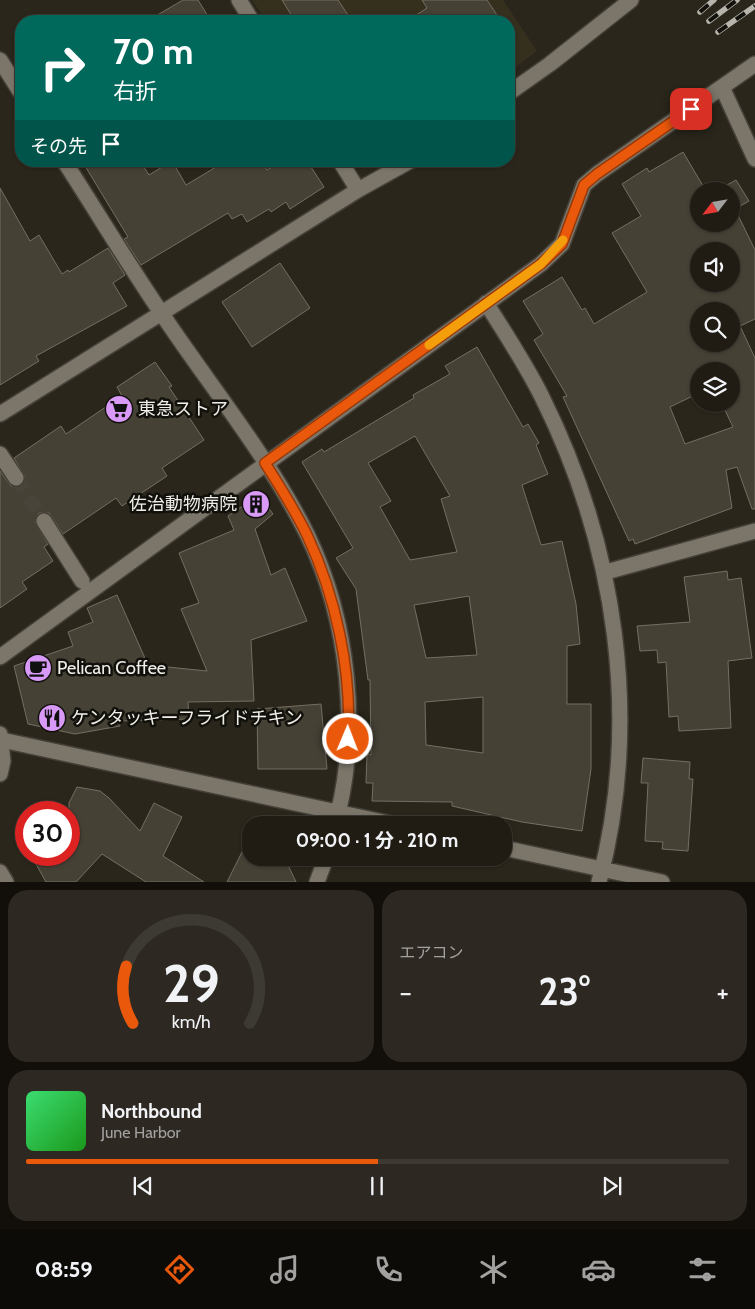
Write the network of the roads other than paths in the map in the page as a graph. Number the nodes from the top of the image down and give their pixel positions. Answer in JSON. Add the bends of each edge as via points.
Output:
{"nodes":[{"id":1,"x":239,"y":0,"type":"edge"},
{"id":2,"x":631,"y":0,"type":"edge"},
{"id":3,"x":248,"y":15,"type":"edge"},
{"id":4,"x":0,"y":60,"type":"edge"},
{"id":5,"x":755,"y":64,"type":"edge"},
{"id":6,"x":15,"y":84,"type":"edge"},
{"id":7,"x":722,"y":87,"type":"junction"},
{"id":8,"x":515,"y":89,"type":"edge"},
{"id":9,"x":755,"y":159,"type":"edge"},
{"id":10,"x":68,"y":167,"type":"edge"},
{"id":11,"x":344,"y":167,"type":"edge"},
{"id":12,"x":399,"y":167,"type":"edge"},
{"id":13,"x":358,"y":190,"type":"junction"},
{"id":14,"x":486,"y":304,"type":"junction"},
{"id":15,"x":162,"y":314,"type":"junction"},
{"id":16,"x":0,"y":414,"type":"edge"},
{"id":17,"x":0,"y":454,"type":"edge"},
{"id":18,"x":265,"y":463,"type":"junction"},
{"id":19,"x":16,"y":478,"type":"tunnel mouth"},
{"id":20,"x":44,"y":521,"type":"tunnel mouth"},
{"id":21,"x":755,"y":531,"type":"edge"},
{"id":22,"x":606,"y":572,"type":"junction"},
{"id":23,"x":82,"y":581,"type":"dead end"},
{"id":24,"x":0,"y":657,"type":"edge"},
{"id":25,"x":1,"y":737,"type":"edge"},
{"id":26,"x":0,"y":774,"type":"edge"},
{"id":27,"x":325,"y":816,"type":"edge"},
{"id":28,"x":338,"y":816,"type":"edge"},
{"id":29,"x":512,"y":850,"type":"edge"},
{"id":30,"x":323,"y":866,"type":"edge"},
{"id":31,"x":0,"y":872,"type":"edge"},
{"id":32,"x":601,"y":875,"type":"edge"},
{"id":33,"x":6,"y":882,"type":"edge"},
{"id":34,"x":317,"y":882,"type":"edge"},
{"id":35,"x":662,"y":882,"type":"edge"}],
"edges":[{"from":1,"to":3,"type":"street"},
{"from":2,"to":8,"type":"street"},
{"from":4,"to":6,"type":"street"},
{"from":5,"to":7,"type":"street"},
{"from":7,"to":9,"type":"street"},
{"from":7,"to":14,"type":"street","via":[[584,185],[562,244],[541,264]]},
{"from":10,"to":15,"type":"street"},
{"from":11,"to":13,"type":"street"},
{"from":12,"to":13,"type":"street"},
{"from":13,"to":15,"type":"street"},
{"from":14,"to":18,"type":"street"},
{"from":14,"to":22,"type":"street","via":[[542,396],[564,444],[582,489]]},
{"from":15,"to":16,"type":"street"},
{"from":15,"to":18,"type":"street"},
{"from":17,"to":19,"type":"street"},
{"from":18,"to":24,"type":"street"},
{"from":18,"to":28,"type":"street","via":[[307,535],[325,581],[338,630],[346,677],[348,725],[346,767]]},
{"from":20,"to":23,"type":"street"},
{"from":21,"to":22,"type":"street"},
{"from":22,"to":32,"type":"street","via":[[617,655],[619,742],[616,791]]},
{"from":25,"to":26,"type":"street","via":[[3,761]]},
{"from":25,"to":27,"type":"street"},
{"from":29,"to":32,"type":"street"},
{"from":30,"to":34,"type":"street"},
{"from":31,"to":33,"type":"street"},
{"from":32,"to":35,"type":"street"}]}
